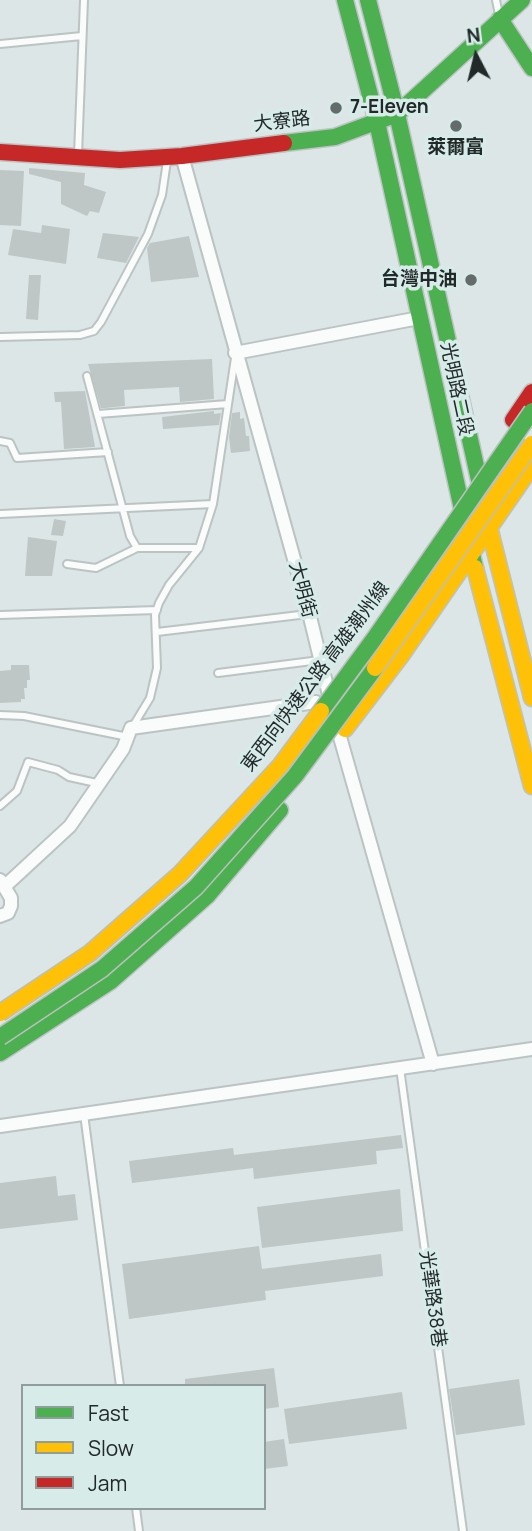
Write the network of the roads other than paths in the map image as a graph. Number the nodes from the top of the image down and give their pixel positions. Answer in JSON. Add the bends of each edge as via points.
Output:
{"nodes":[{"id":1,"x":85,"y":0,"type":"edge"},
{"id":2,"x":345,"y":0,"type":"edge"},
{"id":3,"x":368,"y":0,"type":"edge"},
{"id":4,"x":496,"y":0,"type":"edge"},
{"id":5,"x":522,"y":0,"type":"edge"},
{"id":6,"x":500,"y":19,"type":"junction"},
{"id":7,"x":82,"y":36,"type":"junction"},
{"id":8,"x":0,"y":44,"type":"edge"},
{"id":9,"x":532,"y":68,"type":"edge"},
{"id":10,"x":397,"y":114,"type":"junction"},
{"id":11,"x":377,"y":122,"type":"junction"},
{"id":12,"x":0,"y":152,"type":"edge"},
{"id":13,"x":175,"y":157,"type":"junction"},
{"id":14,"x":78,"y":158,"type":"junction"},
{"id":15,"x":435,"y":284,"type":"junction"},
{"id":16,"x":413,"y":290,"type":"junction"},
{"id":17,"x":419,"y":318,"type":"junction"},
{"id":18,"x":0,"y":337,"type":"edge"},
{"id":19,"x":235,"y":353,"type":"junction"},
{"id":20,"x":86,"y":376,"type":"dead end"},
{"id":21,"x":532,"y":392,"type":"edge"},
{"id":22,"x":228,"y":404,"type":"junction"},
{"id":23,"x":532,"y":411,"type":"edge"},
{"id":24,"x":98,"y":414,"type":"junction"},
{"id":25,"x":0,"y":441,"type":"edge"},
{"id":26,"x":532,"y":443,"type":"edge"},
{"id":27,"x":108,"y":452,"type":"junction"},
{"id":28,"x":532,"y":466,"type":"edge"},
{"id":29,"x":477,"y":472,"type":"junction"},
{"id":30,"x":459,"y":500,"type":"junction"},
{"id":31,"x":213,"y":504,"type":"junction"},
{"id":32,"x":123,"y":508,"type":"junction"},
{"id":33,"x":0,"y":514,"type":"edge"},
{"id":34,"x":489,"y":529,"type":"junction"},
{"id":35,"x":137,"y":548,"type":"junction"},
{"id":36,"x":199,"y":548,"type":"junction"},
{"id":37,"x":471,"y":553,"type":"junction"},
{"id":38,"x":67,"y":564,"type":"dead end"},
{"id":39,"x":157,"y":610,"type":"junction"},
{"id":40,"x":309,"y":613,"type":"junction"},
{"id":41,"x":0,"y":615,"type":"edge"},
{"id":42,"x":157,"y":632,"type":"junction"},
{"id":43,"x":320,"y":660,"type":"junction"},
{"id":44,"x":218,"y":673,"type":"dead end"},
{"id":45,"x":327,"y":687,"type":"junction"},
{"id":46,"x":532,"y":698,"type":"edge"},
{"id":47,"x":316,"y":702,"type":"junction"},
{"id":48,"x":0,"y":715,"type":"edge"},
{"id":49,"x":130,"y":733,"type":"junction"},
{"id":50,"x":340,"y":735,"type":"junction"},
{"id":51,"x":101,"y":784,"type":"junction"},
{"id":52,"x":532,"y":786,"type":"edge"},
{"id":53,"x":0,"y":806,"type":"edge"},
{"id":54,"x":2,"y":883,"type":"edge"},
{"id":55,"x":0,"y":916,"type":"edge"},
{"id":56,"x":0,"y":1001,"type":"edge"},
{"id":57,"x":0,"y":1013,"type":"edge"},
{"id":58,"x":0,"y":1038,"type":"edge"},
{"id":59,"x":532,"y":1049,"type":"edge"},
{"id":60,"x":0,"y":1053,"type":"edge"},
{"id":61,"x":433,"y":1064,"type":"junction"},
{"id":62,"x":400,"y":1067,"type":"junction"},
{"id":63,"x":83,"y":1112,"type":"junction"},
{"id":64,"x":0,"y":1126,"type":"edge"},
{"id":65,"x":120,"y":1384,"type":"edge"},
{"id":66,"x":136,"y":1510,"type":"edge"},
{"id":67,"x":139,"y":1531,"type":"edge"},
{"id":68,"x":463,"y":1531,"type":"edge"}],
"edges":[{"from":1,"to":7,"type":"lane"},
{"from":2,"to":11,"type":"main road","name":"光明路二段"},
{"from":3,"to":10,"type":"main road","name":"光明路二段"},
{"from":4,"to":6,"type":"lane"},
{"from":5,"to":6,"type":"main road","name":"大寮路"},
{"from":6,"to":9,"type":"main road"},
{"from":6,"to":10,"type":"main road","name":"大寮路"},
{"from":7,"to":8,"type":"lane"},
{"from":7,"to":14,"type":"lane"},
{"from":10,"to":11,"type":"main road","name":"大寮路"},
{"from":10,"to":15,"type":"main road","name":"光明路二段"},
{"from":11,"to":13,"type":"main road","name":"大寮路","via":[[335,137]]},
{"from":11,"to":16,"type":"main road","name":"光明路二段"},
{"from":12,"to":14,"type":"main road","name":"大寮路"},
{"from":13,"to":14,"type":"main road","name":"大寮路"},
{"from":13,"to":18,"type":"lane","via":[[148,234],[94,331]]},
{"from":13,"to":19,"type":"street","name":"大明街"},
{"from":15,"to":16,"type":"main road"},
{"from":15,"to":29,"type":"main road","name":"光明路二段"},
{"from":16,"to":17,"type":"main road","name":"光明路二段"},
{"from":17,"to":19,"type":"street"},
{"from":17,"to":30,"type":"main road","name":"光明路二段"},
{"from":19,"to":22,"type":"lane"},
{"from":19,"to":40,"type":"street","name":"大明街"},
{"from":20,"to":24,"type":"lane"},
{"from":21,"to":29,"type":"main road"},
{"from":22,"to":24,"type":"lane"},
{"from":22,"to":31,"type":"lane"},
{"from":23,"to":57,"type":"main road","name":"東西向快速公路 高雄潮州線","bridge":true,"via":[[280,766],[180,874],[90,953]]},
{"from":24,"to":27,"type":"lane"},
{"from":25,"to":27,"type":"lane","via":[[10,443],[17,458]]},
{"from":26,"to":58,"type":"main road","name":"東西向快速公路 高雄潮州線","bridge":true,"via":[[295,776],[214,867],[102,969]]},
{"from":27,"to":32,"type":"lane"},
{"from":28,"to":34,"type":"main road"},
{"from":29,"to":30,"type":"main road"},
{"from":29,"to":34,"type":"main road","name":"光明路二段"},
{"from":30,"to":37,"type":"main road","name":"光明路二段"},
{"from":30,"to":45,"type":"main road"},
{"from":31,"to":32,"type":"lane"},
{"from":31,"to":36,"type":"lane"},
{"from":32,"to":33,"type":"lane"},
{"from":32,"to":35,"type":"lane"},
{"from":34,"to":37,"type":"main road"},
{"from":34,"to":46,"type":"main road","name":"光明路二段"},
{"from":35,"to":36,"type":"lane"},
{"from":35,"to":38,"type":"lane","via":[[96,568]]},
{"from":36,"to":39,"type":"lane","via":[[169,585]]},
{"from":37,"to":50,"type":"main road"},
{"from":37,"to":52,"type":"main road","name":"光明路二段"},
{"from":39,"to":41,"type":"lane"},
{"from":39,"to":42,"type":"lane"},
{"from":40,"to":42,"type":"lane"},
{"from":40,"to":43,"type":"street","name":"大明街"},
{"from":42,"to":49,"type":"lane","via":[[157,668],[150,698]]},
{"from":43,"to":44,"type":"lane"},
{"from":43,"to":45,"type":"street","name":"大明街"},
{"from":45,"to":47,"type":"main road"},
{"from":45,"to":50,"type":"street","name":"大明街"},
{"from":47,"to":49,"type":"street"},
{"from":47,"to":56,"type":"main road","via":[[271,760],[173,868],[85,946]]},
{"from":48,"to":49,"type":"lane"},
{"from":49,"to":51,"type":"street"},
{"from":50,"to":60,"type":"main road","via":[[207,896],[111,981]]},
{"from":50,"to":61,"type":"street","name":"大明街"},
{"from":51,"to":53,"type":"lane","via":[[28,762],[17,791]]},
{"from":51,"to":54,"type":"street","via":[[70,826]]},
{"from":54,"to":55,"type":"street","via":[[11,906]]},
{"from":59,"to":61,"type":"street"},
{"from":61,"to":62,"type":"street"},
{"from":62,"to":63,"type":"street"},
{"from":62,"to":68,"type":"lane","name":"光華路38巷"},
{"from":63,"to":64,"type":"street"},
{"from":63,"to":65,"type":"lane"},
{"from":66,"to":67,"type":"lane"}]}
